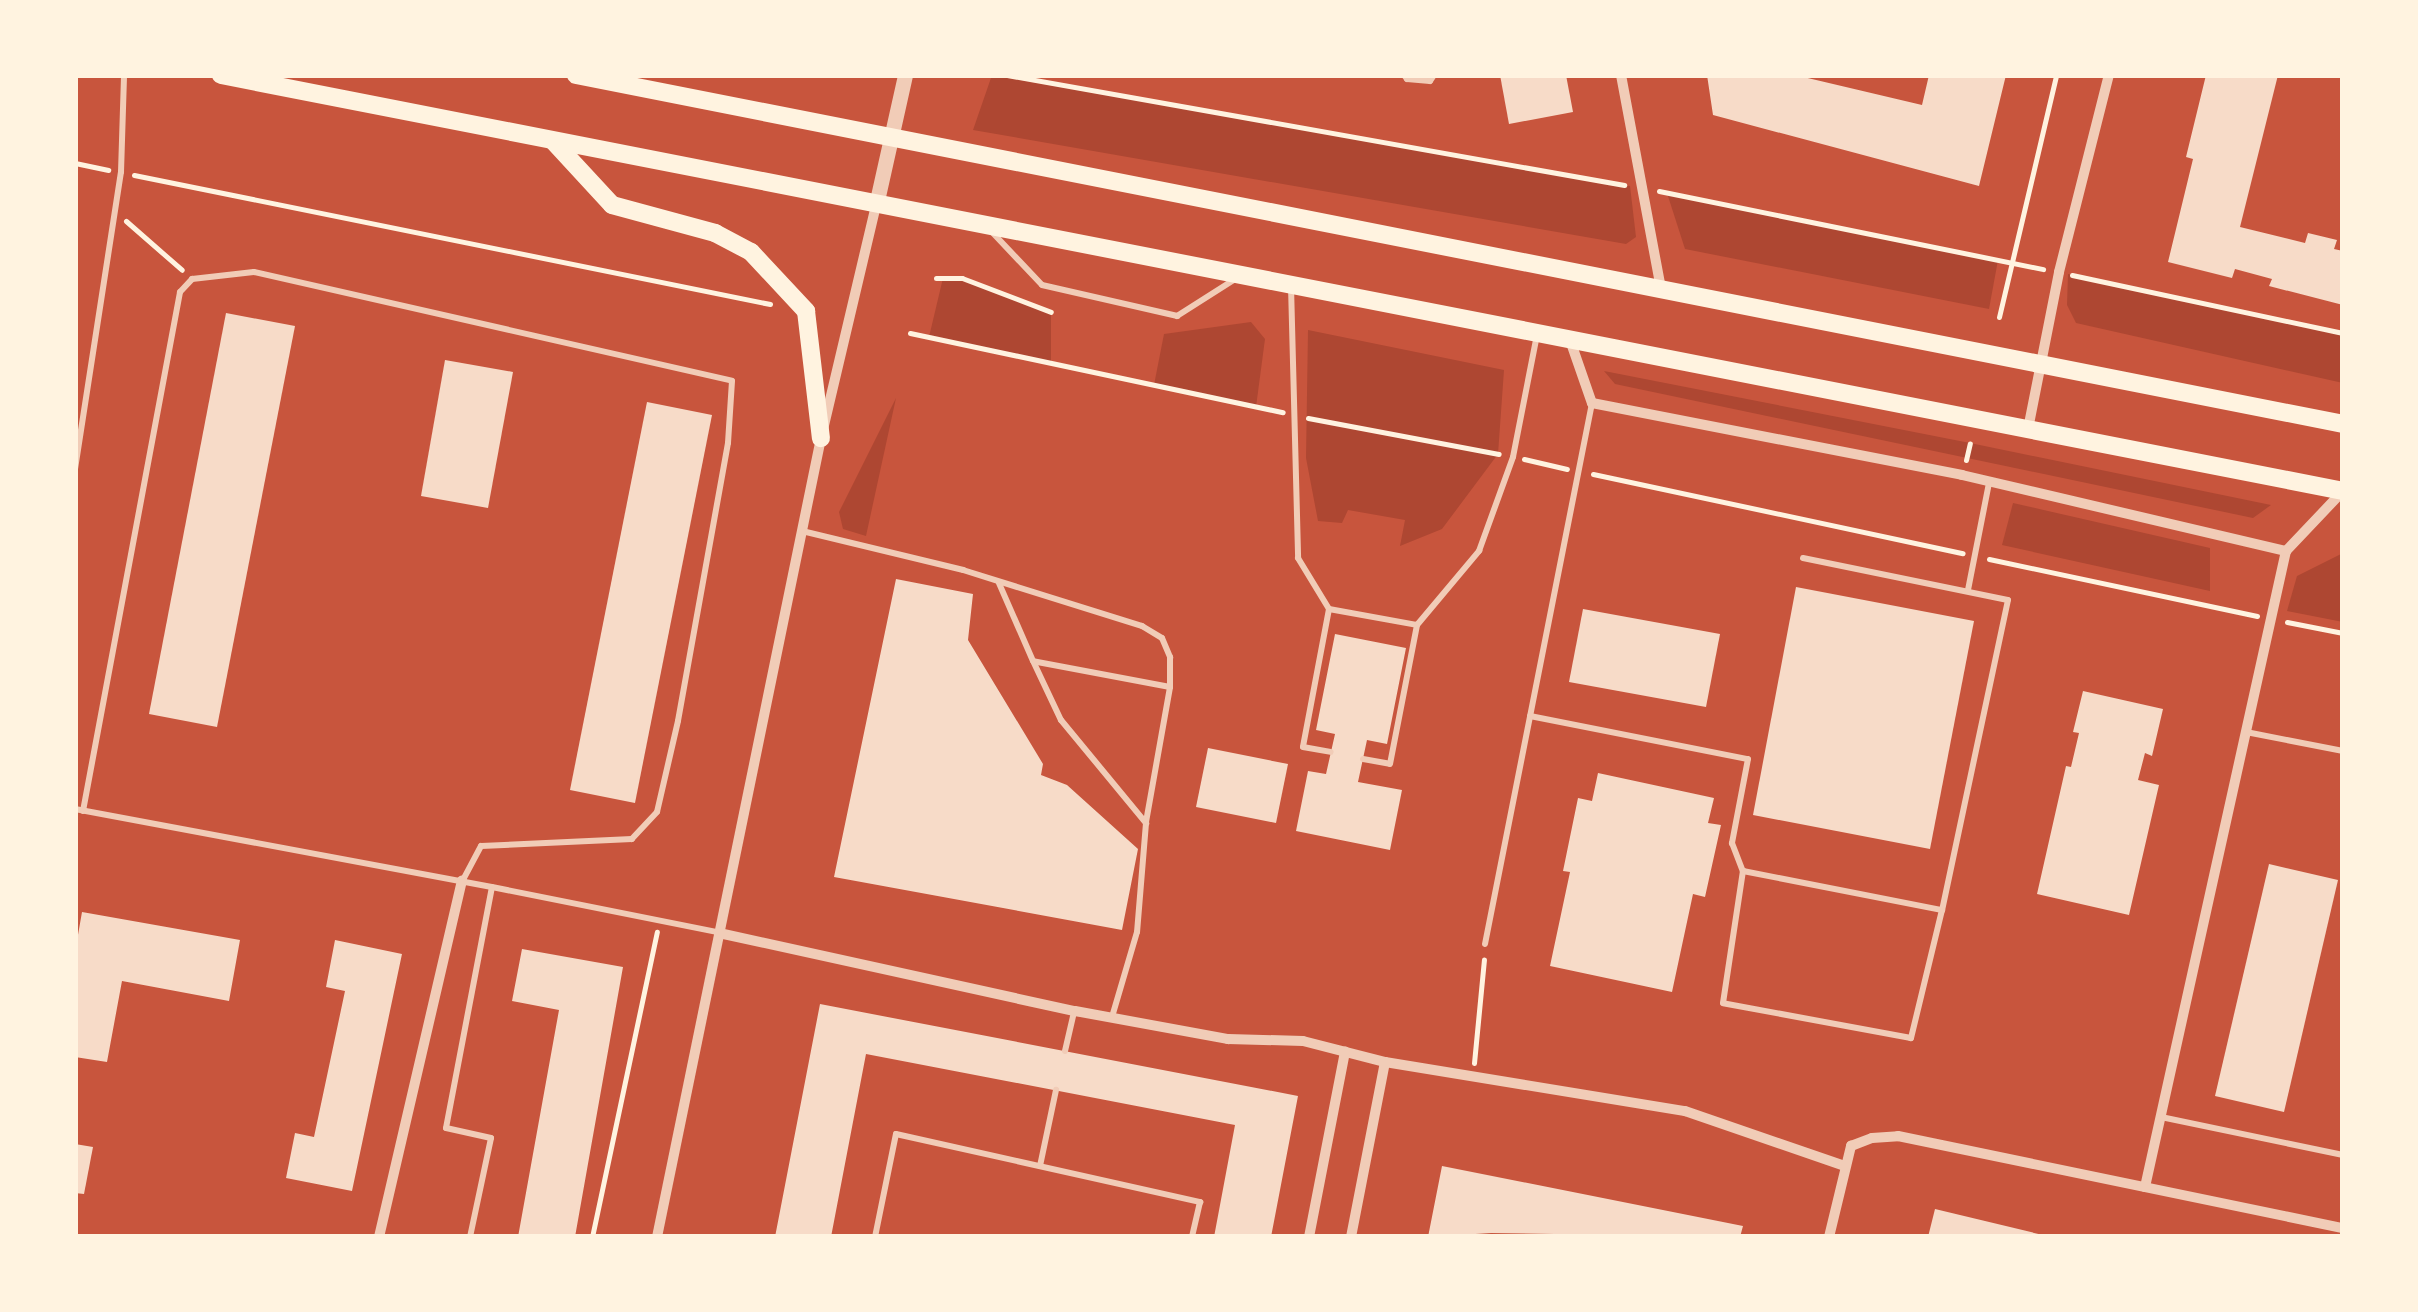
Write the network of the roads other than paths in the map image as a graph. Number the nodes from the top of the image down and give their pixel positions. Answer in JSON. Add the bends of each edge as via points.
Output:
{"nodes":[{"id":1,"x":124,"y":75,"type":"edge"},
{"id":2,"x":221,"y":75,"type":"edge"},
{"id":3,"x":576,"y":75,"type":"edge"},
{"id":4,"x":635,"y":75,"type":"edge"},
{"id":5,"x":905,"y":75,"type":"edge"},
{"id":6,"x":1404,"y":75,"type":"edge"},
{"id":7,"x":1434,"y":75,"type":"edge"},
{"id":8,"x":1621,"y":75,"type":"edge"},
{"id":9,"x":2108,"y":75,"type":"edge"},
{"id":10,"x":654,"y":90,"type":"junction"},
{"id":11,"x":891,"y":137,"type":"junction"},
{"id":12,"x":552,"y":141,"type":"junction"},
{"id":13,"x":876,"y":204,"type":"junction"},
{"id":14,"x":986,"y":226,"type":"junction"},
{"id":15,"x":1241,"y":275,"type":"junction"},
{"id":16,"x":1291,"y":284,"type":"junction"},
{"id":17,"x":1661,"y":290,"type":"junction"},
{"id":18,"x":1537,"y":332,"type":"junction"},
{"id":19,"x":1569,"y":339,"type":"junction"},
{"id":20,"x":2041,"y":364,"type":"junction"},
{"id":21,"x":1592,"y":403,"type":"junction"},
{"id":22,"x":2343,"y":424,"type":"edge"},
{"id":23,"x":2028,"y":429,"type":"junction"},
{"id":24,"x":821,"y":438,"type":"junction"},
{"id":25,"x":75,"y":469,"type":"edge"},
{"id":26,"x":1989,"y":483,"type":"junction"},
{"id":27,"x":2343,"y":491,"type":"edge"},
{"id":28,"x":802,"y":531,"type":"junction"},
{"id":29,"x":2286,"y":551,"type":"junction"},
{"id":30,"x":1803,"y":558,"type":"dead end"},
{"id":31,"x":999,"y":583,"type":"junction"},
{"id":32,"x":1968,"y":590,"type":"junction"},
{"id":33,"x":1329,"y":609,"type":"junction"},
{"id":34,"x":1417,"y":625,"type":"junction"},
{"id":35,"x":1033,"y":662,"type":"junction"},
{"id":36,"x":1170,"y":687,"type":"junction"},
{"id":37,"x":1530,"y":716,"type":"junction"},
{"id":38,"x":2244,"y":732,"type":"junction"},
{"id":39,"x":2343,"y":751,"type":"edge"},
{"id":40,"x":1331,"y":752,"type":"dead end"},
{"id":41,"x":1363,"y":759,"type":"dead end"},
{"id":42,"x":79,"y":810,"type":"edge"},
{"id":43,"x":1146,"y":823,"type":"junction"},
{"id":44,"x":1743,"y":871,"type":"junction"},
{"id":45,"x":462,"y":881,"type":"junction"},
{"id":46,"x":492,"y":887,"type":"junction"},
{"id":47,"x":1942,"y":910,"type":"junction"},
{"id":48,"x":720,"y":932,"type":"junction"},
{"id":49,"x":1485,"y":944,"type":"road end"},
{"id":50,"x":1075,"y":1011,"type":"junction"},
{"id":51,"x":1112,"y":1017,"type":"junction"},
{"id":52,"x":1345,"y":1051,"type":"junction"},
{"id":53,"x":1065,"y":1052,"type":"dead end"},
{"id":54,"x":1385,"y":1062,"type":"junction"},
{"id":55,"x":1056,"y":1090,"type":"dead end"},
{"id":56,"x":2161,"y":1118,"type":"junction"},
{"id":57,"x":2343,"y":1155,"type":"edge"},
{"id":58,"x":1040,"y":1166,"type":"junction"},
{"id":59,"x":1846,"y":1166,"type":"junction"},
{"id":60,"x":2145,"y":1187,"type":"junction"},
{"id":61,"x":2343,"y":1228,"type":"edge"},
{"id":62,"x":380,"y":1237,"type":"edge"},
{"id":63,"x":470,"y":1237,"type":"edge"},
{"id":64,"x":656,"y":1237,"type":"edge"},
{"id":65,"x":875,"y":1237,"type":"edge"},
{"id":66,"x":1192,"y":1237,"type":"edge"},
{"id":67,"x":1308,"y":1237,"type":"edge"},
{"id":68,"x":1351,"y":1237,"type":"edge"},
{"id":69,"x":1829,"y":1237,"type":"edge"}],
"edges":[{"from":1,"to":25,"type":"lane","via":[[121,172]]},
{"from":2,"to":12,"type":"main road"},
{"from":3,"to":10,"type":"main road"},
{"from":4,"to":10,"type":"lane"},
{"from":5,"to":11,"type":"street"},
{"from":6,"to":7,"type":"lane","via":[[1430,81]]},
{"from":8,"to":17,"type":"street"},
{"from":9,"to":20,"type":"street"},
{"from":10,"to":11,"type":"main road"},
{"from":11,"to":13,"type":"street"},
{"from":11,"to":17,"type":"main road"},
{"from":12,"to":13,"type":"main road"},
{"from":12,"to":24,"type":"main road","via":[[612,204],[715,233],[752,252],[806,311]]},
{"from":13,"to":14,"type":"main road"},
{"from":13,"to":24,"type":"street"},
{"from":14,"to":15,"type":"main road"},
{"from":14,"to":15,"type":"lane","via":[[1042,285],[1177,316]]},
{"from":15,"to":16,"type":"main road"},
{"from":16,"to":18,"type":"main road"},
{"from":16,"to":33,"type":"lane","via":[[1298,558]]},
{"from":17,"to":20,"type":"main road"},
{"from":18,"to":19,"type":"main road"},
{"from":18,"to":34,"type":"lane","via":[[1513,457],[1479,551]]},
{"from":19,"to":21,"type":"street"},
{"from":19,"to":23,"type":"main road"},
{"from":20,"to":22,"type":"main road"},
{"from":20,"to":23,"type":"street"},
{"from":21,"to":26,"type":"street"},
{"from":21,"to":37,"type":"lane"},
{"from":23,"to":27,"type":"main road"},
{"from":24,"to":28,"type":"street"},
{"from":26,"to":29,"type":"street"},
{"from":26,"to":32,"type":"lane"},
{"from":27,"to":29,"type":"street"},
{"from":28,"to":31,"type":"lane"},
{"from":28,"to":48,"type":"street"},
{"from":29,"to":38,"type":"street"},
{"from":30,"to":32,"type":"lane"},
{"from":31,"to":35,"type":"lane"},
{"from":31,"to":36,"type":"lane","via":[[1162,638]]},
{"from":32,"to":47,"type":"lane","via":[[2008,600]]},
{"from":33,"to":34,"type":"lane"},
{"from":33,"to":40,"type":"lane","via":[[1303,747]]},
{"from":34,"to":41,"type":"lane","via":[[1390,764]]},
{"from":35,"to":36,"type":"lane"},
{"from":35,"to":43,"type":"lane","via":[[1061,720]]},
{"from":36,"to":43,"type":"lane"},
{"from":37,"to":44,"type":"lane","via":[[1748,758],[1732,844]]},
{"from":37,"to":49,"type":"lane"},
{"from":38,"to":39,"type":"lane"},
{"from":38,"to":56,"type":"street"},
{"from":42,"to":45,"type":"lane"},
{"from":42,"to":45,"type":"lane","via":[[180,292],[192,278],[254,272],[732,381],[728,443],[657,812],[632,839],[481,846]]},
{"from":43,"to":51,"type":"lane","via":[[1137,932]]},
{"from":44,"to":47,"type":"lane"},
{"from":44,"to":47,"type":"lane","via":[[1723,1003],[1911,1038]]},
{"from":45,"to":46,"type":"lane"},
{"from":45,"to":62,"type":"street"},
{"from":46,"to":48,"type":"lane"},
{"from":46,"to":63,"type":"lane","via":[[446,1128],[491,1138]]},
{"from":48,"to":50,"type":"street"},
{"from":48,"to":64,"type":"street"},
{"from":50,"to":51,"type":"street"},
{"from":50,"to":53,"type":"lane"},
{"from":51,"to":52,"type":"street","via":[[1228,1039],[1303,1040]]},
{"from":52,"to":54,"type":"street"},
{"from":52,"to":67,"type":"street"},
{"from":54,"to":59,"type":"street","via":[[1685,1111]]},
{"from":54,"to":68,"type":"street"},
{"from":55,"to":58,"type":"lane"},
{"from":56,"to":57,"type":"lane"},
{"from":56,"to":60,"type":"street"},
{"from":58,"to":65,"type":"lane","via":[[896,1134]]},
{"from":58,"to":66,"type":"lane","via":[[1200,1202]]},
{"from":59,"to":60,"type":"street","via":[[1852,1146],[1898,1136]]},
{"from":59,"to":69,"type":"street"},
{"from":60,"to":61,"type":"street"}]}
